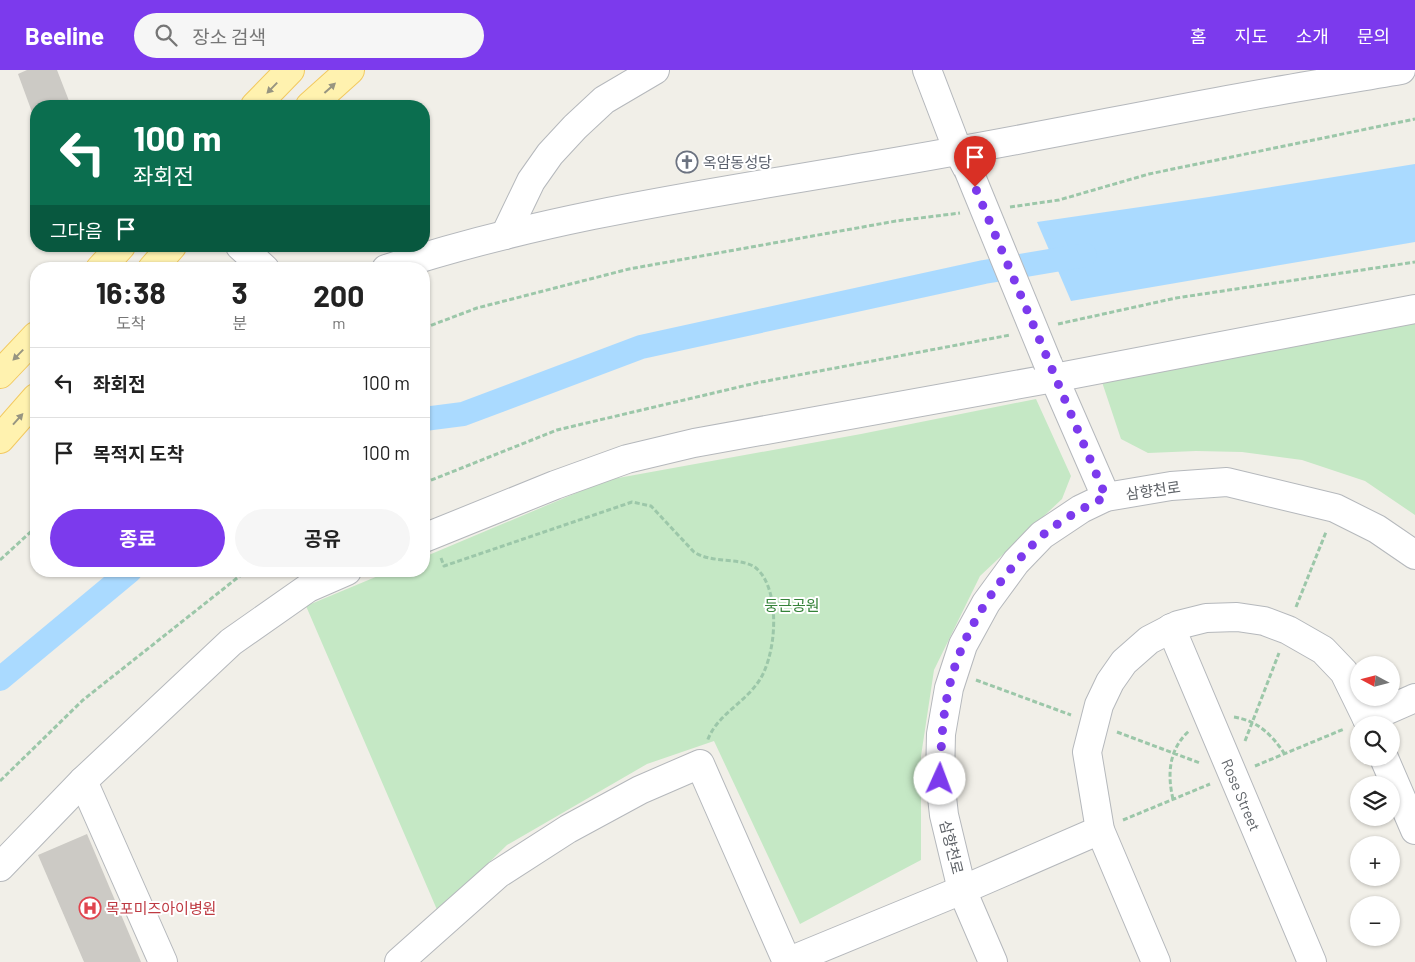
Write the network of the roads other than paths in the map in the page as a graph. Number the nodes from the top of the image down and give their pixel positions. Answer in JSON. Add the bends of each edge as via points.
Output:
{"nodes":[{"id":1,"x":290,"y":70,"type":"edge"},
{"id":2,"x":350,"y":70,"type":"edge"},
{"id":3,"x":655,"y":70,"type":"edge"},
{"id":4,"x":927,"y":70,"type":"edge"},
{"id":5,"x":1401,"y":70,"type":"edge"},
{"id":6,"x":261,"y":100,"type":"edge"},
{"id":7,"x":317,"y":100,"type":"edge"},
{"id":8,"x":963,"y":160,"type":"junction"},
{"id":9,"x":505,"y":235,"type":"junction"},
{"id":10,"x":116,"y":252,"type":"edge"},
{"id":11,"x":167,"y":252,"type":"edge"},
{"id":12,"x":247,"y":252,"type":"edge"},
{"id":13,"x":106,"y":262,"type":"edge"},
{"id":14,"x":158,"y":262,"type":"edge"},
{"id":15,"x":257,"y":262,"type":"edge"},
{"id":16,"x":406,"y":262,"type":"edge"},
{"id":17,"x":1415,"y":309,"type":"edge"},
{"id":18,"x":30,"y":342,"type":"edge"},
{"id":19,"x":1051,"y":371,"type":"junction"},
{"id":20,"x":0,"y":374,"type":"edge"},
{"id":21,"x":30,"y":405,"type":"edge"},
{"id":22,"x":0,"y":439,"type":"edge"},
{"id":23,"x":1106,"y":497,"type":"junction"},
{"id":24,"x":430,"y":536,"type":"edge"},
{"id":25,"x":1415,"y":555,"type":"edge"},
{"id":26,"x":333,"y":577,"type":"edge"},
{"id":27,"x":1171,"y":628,"type":"junction"},
{"id":28,"x":1415,"y":698,"type":"edge"},
{"id":29,"x":1365,"y":716,"type":"edge"},
{"id":30,"x":1380,"y":716,"type":"edge"},
{"id":31,"x":1387,"y":766,"type":"edge"},
{"id":32,"x":83,"y":781,"type":"junction"},
{"id":33,"x":1100,"y":830,"type":"junction"},
{"id":34,"x":1415,"y":830,"type":"edge"},
{"id":35,"x":0,"y":867,"type":"edge"},
{"id":36,"x":962,"y":890,"type":"junction"},
{"id":37,"x":162,"y":962,"type":"edge"},
{"id":38,"x":399,"y":962,"type":"edge"},
{"id":39,"x":787,"y":962,"type":"edge"},
{"id":40,"x":993,"y":962,"type":"edge"},
{"id":41,"x":1156,"y":962,"type":"edge"},
{"id":42,"x":1312,"y":962,"type":"edge"}],
"edges":[{"from":1,"to":6,"type":"main road","one_way":true},
{"from":7,"to":2,"type":"main road","one_way":true},
{"from":3,"to":9,"type":"street","via":[[604,100],[556,147],[531,181]]},
{"from":4,"to":8,"type":"street"},
{"from":5,"to":8,"type":"street","via":[[1228,100]]},
{"from":8,"to":9,"type":"street","via":[[619,210]]},
{"from":8,"to":19,"type":"street","bridge":true},
{"from":9,"to":16,"type":"street"},
{"from":10,"to":13,"type":"main road"},
{"from":11,"to":14,"type":"main road"},
{"from":12,"to":15,"type":"street"},
{"from":17,"to":19,"type":"street"},
{"from":18,"to":20,"type":"main road","one_way":true},
{"from":19,"to":23,"type":"street"},
{"from":19,"to":24,"type":"street","via":[[627,459]]},
{"from":22,"to":21,"type":"main road","one_way":true},
{"from":23,"to":25,"type":"street","name":"삼향천로","via":[[1172,486],[1227,482],[1335,508],[1377,529]]},
{"from":23,"to":36,"type":"street","name":"삼향천로","via":[[1042,535],[1016,562],[986,603],[963,645],[953,672],[942,734],[940,779],[944,815]]},
{"from":26,"to":32,"type":"street","via":[[308,588],[231,642]]},
{"from":27,"to":29,"type":"street","via":[[1206,618],[1237,617],[1264,621],[1288,630],[1323,650],[1344,672]]},
{"from":27,"to":33,"type":"street","via":[[1149,640],[1124,662],[1099,705],[1087,752]]},
{"from":27,"to":42,"type":"street","name":"Rose Street"},
{"from":28,"to":30,"type":"street"},
{"from":31,"to":34,"type":"street"},
{"from":32,"to":35,"type":"street"},
{"from":32,"to":37,"type":"street"},
{"from":33,"to":36,"type":"street"},
{"from":33,"to":41,"type":"street"},
{"from":36,"to":39,"type":"street","name":"삼향천로"},
{"from":36,"to":40,"type":"street"},
{"from":38,"to":39,"type":"street","via":[[498,874],[568,829],[640,790],[700,764]]}]}
